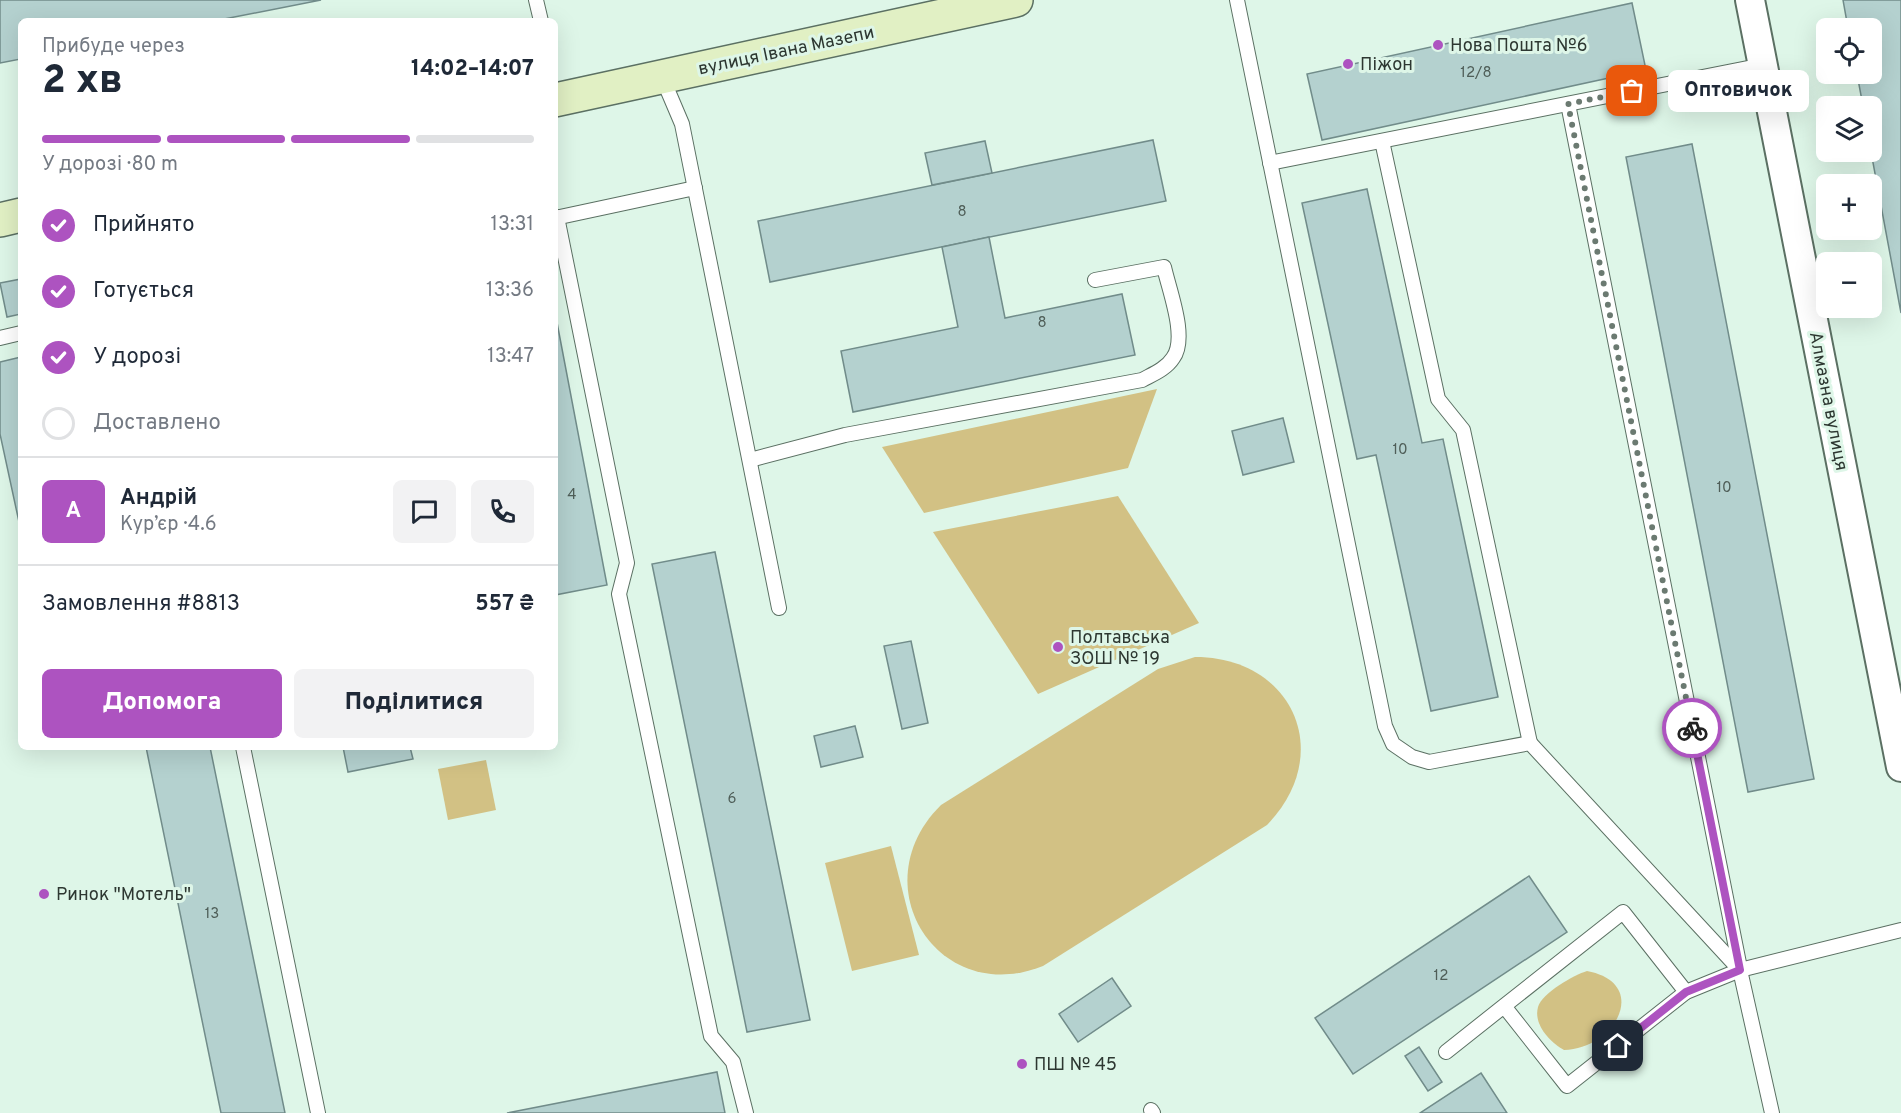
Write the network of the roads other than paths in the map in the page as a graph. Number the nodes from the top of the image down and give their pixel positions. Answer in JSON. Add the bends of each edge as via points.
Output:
{"nodes":[{"id":1,"x":536,"y":0,"type":"edge"},
{"id":2,"x":1017,"y":0,"type":"edge"},
{"id":3,"x":1237,"y":0,"type":"edge"},
{"id":4,"x":1750,"y":0,"type":"edge"},
{"id":5,"x":540,"y":18,"type":"edge"},
{"id":6,"x":1763,"y":65,"type":"junction"},
{"id":7,"x":662,"y":76,"type":"junction"},
{"id":8,"x":558,"y":96,"type":"edge"},
{"id":9,"x":1568,"y":104,"type":"junction"},
{"id":10,"x":1383,"y":141,"type":"junction"},
{"id":11,"x":1270,"y":163,"type":"junction"},
{"id":12,"x":695,"y":188,"type":"junction"},
{"id":13,"x":18,"y":216,"type":"edge"},
{"id":14,"x":558,"y":218,"type":"edge"},
{"id":15,"x":0,"y":220,"type":"edge"},
{"id":16,"x":558,"y":228,"type":"edge"},
{"id":17,"x":1095,"y":280,"type":"dead end"},
{"id":18,"x":18,"y":334,"type":"edge"},
{"id":19,"x":0,"y":338,"type":"edge"},
{"id":20,"x":750,"y":460,"type":"junction"},
{"id":21,"x":779,"y":608,"type":"dead end"},
{"id":22,"x":1530,"y":743,"type":"junction"},
{"id":23,"x":244,"y":750,"type":"edge"},
{"id":24,"x":1901,"y":766,"type":"edge"},
{"id":25,"x":1901,"y":930,"type":"edge"},
{"id":26,"x":1740,"y":970,"type":"junction"},
{"id":27,"x":1686,"y":992,"type":"junction"},
{"id":28,"x":1504,"y":1006,"type":"junction"},
{"id":29,"x":1446,"y":1052,"type":"dead end"},
{"id":30,"x":318,"y":1113,"type":"edge"},
{"id":31,"x":746,"y":1113,"type":"edge"},
{"id":32,"x":1772,"y":1113,"type":"edge"}],
"edges":[{"from":1,"to":5,"type":"lane"},
{"from":2,"to":7,"type":"main road","name":"вулиця Івана Мазепи"},
{"from":3,"to":11,"type":"lane"},
{"from":4,"to":6,"type":"street","name":"Алмазна вулиця"},
{"from":6,"to":9,"type":"lane"},
{"from":6,"to":24,"type":"street","name":"Алмазна вулиця"},
{"from":7,"to":8,"type":"main road","name":"вулиця Івана Мазепи"},
{"from":7,"to":12,"type":"lane","via":[[682,124]]},
{"from":9,"to":10,"type":"lane"},
{"from":9,"to":26,"type":"lane"},
{"from":10,"to":11,"type":"lane"},
{"from":10,"to":22,"type":"lane","via":[[1438,399],[1463,430]]},
{"from":11,"to":22,"type":"lane","via":[[1385,726],[1393,744],[1412,758],[1429,762]]},
{"from":12,"to":14,"type":"lane"},
{"from":12,"to":20,"type":"lane"},
{"from":13,"to":15,"type":"main road"},
{"from":16,"to":31,"type":"lane","via":[[627,563],[619,594],[706,1013],[711,1036],[733,1062]]},
{"from":17,"to":20,"type":"lane","via":[[1164,267],[1180,339],[1174,357],[1162,369],[1142,380],[845,435]]},
{"from":18,"to":19,"type":"lane"},
{"from":20,"to":21,"type":"lane"},
{"from":22,"to":26,"type":"lane"},
{"from":23,"to":30,"type":"lane"},
{"from":25,"to":26,"type":"lane"},
{"from":26,"to":27,"type":"lane"},
{"from":26,"to":32,"type":"lane"},
{"from":27,"to":28,"type":"lane","via":[[1567,1086]]},
{"from":27,"to":28,"type":"lane","via":[[1623,912]]},
{"from":28,"to":29,"type":"lane"}]}
